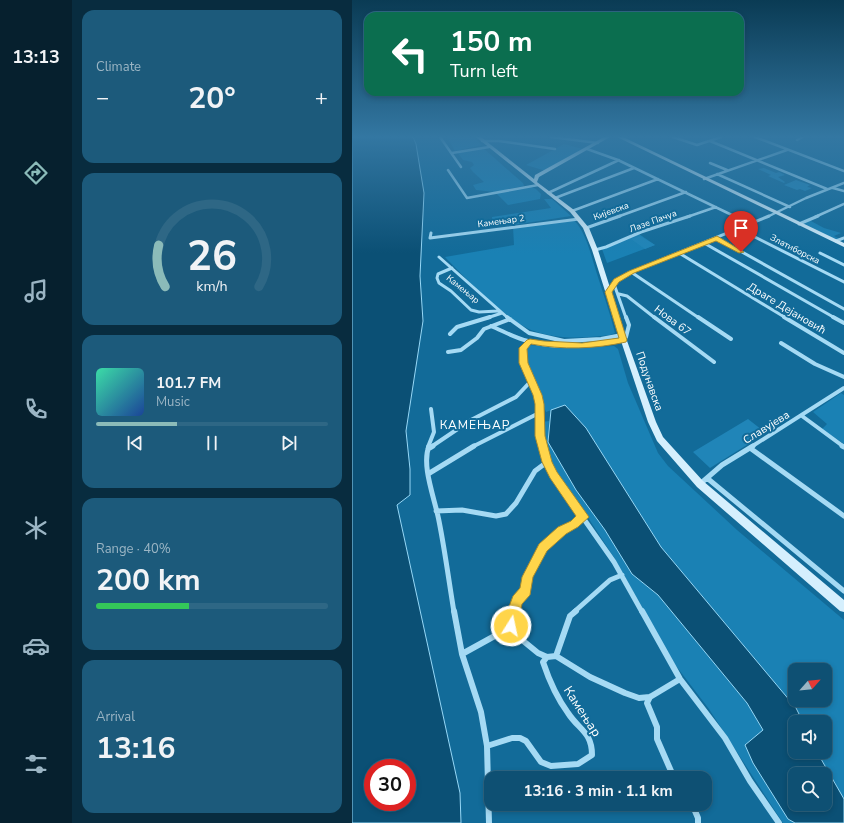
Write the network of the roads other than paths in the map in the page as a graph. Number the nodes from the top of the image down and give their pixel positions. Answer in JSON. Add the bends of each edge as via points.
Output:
{"nodes":[{"id":1,"x":452,"y":175,"type":"edge"},
{"id":2,"x":526,"y":175,"type":"edge"},
{"id":3,"x":538,"y":175,"type":"edge"},
{"id":4,"x":585,"y":175,"type":"edge"},
{"id":5,"x":614,"y":175,"type":"edge"},
{"id":6,"x":650,"y":175,"type":"edge"},
{"id":7,"x":697,"y":175,"type":"edge"},
{"id":8,"x":713,"y":175,"type":"edge"},
{"id":9,"x":720,"y":175,"type":"edge"},
{"id":10,"x":794,"y":175,"type":"edge"},
{"id":11,"x":658,"y":179,"type":"junction"},
{"id":12,"x":704,"y":179,"type":"junction"},
{"id":13,"x":844,"y":183,"type":"edge"},
{"id":14,"x":537,"y":184,"type":"junction"},
{"id":15,"x":832,"y":188,"type":"junction"},
{"id":16,"x":827,"y":189,"type":"junction"},
{"id":17,"x":844,"y":191,"type":"edge"},
{"id":18,"x":548,"y":192,"type":"junction"},
{"id":19,"x":686,"y":192,"type":"junction"},
{"id":20,"x":555,"y":198,"type":"junction"},
{"id":21,"x":844,"y":204,"type":"edge"},
{"id":22,"x":717,"y":206,"type":"junction"},
{"id":23,"x":790,"y":207,"type":"junction"},
{"id":24,"x":572,"y":211,"type":"junction"},
{"id":25,"x":776,"y":213,"type":"junction"},
{"id":26,"x":579,"y":219,"type":"junction"},
{"id":27,"x":750,"y":224,"type":"junction"},
{"id":28,"x":799,"y":224,"type":"junction"},
{"id":29,"x":586,"y":228,"type":"junction"},
{"id":30,"x":739,"y":229,"type":"junction"},
{"id":31,"x":431,"y":233,"type":"dead end"},
{"id":32,"x":717,"y":238,"type":"junction"},
{"id":33,"x":844,"y":238,"type":"edge"},
{"id":34,"x":836,"y":241,"type":"junction"},
{"id":35,"x":704,"y":243,"type":"junction"},
{"id":36,"x":844,"y":245,"type":"edge"},
{"id":37,"x":595,"y":250,"type":"junction"},
{"id":38,"x":679,"y":253,"type":"junction"},
{"id":39,"x":820,"y":253,"type":"dead end"},
{"id":40,"x":439,"y":257,"type":"dead end"},
{"id":41,"x":844,"y":265,"type":"edge"},
{"id":42,"x":452,"y":268,"type":"junction"},
{"id":43,"x":631,"y":272,"type":"junction"},
{"id":44,"x":844,"y":282,"type":"edge"},
{"id":45,"x":614,"y":284,"type":"junction"},
{"id":46,"x":608,"y":292,"type":"junction"},
{"id":47,"x":619,"y":294,"type":"junction"},
{"id":48,"x":844,"y":309,"type":"edge"},
{"id":49,"x":500,"y":312,"type":"junction"},
{"id":50,"x":510,"y":320,"type":"junction"},
{"id":51,"x":844,"y":323,"type":"edge"},
{"id":52,"x":491,"y":326,"type":"junction"},
{"id":53,"x":450,"y":334,"type":"dead end"},
{"id":54,"x":623,"y":338,"type":"junction"},
{"id":55,"x":731,"y":339,"type":"dead end"},
{"id":56,"x":530,"y":342,"type":"junction"},
{"id":57,"x":781,"y":343,"type":"dead end"},
{"id":58,"x":448,"y":352,"type":"dead end"},
{"id":59,"x":844,"y":353,"type":"edge"},
{"id":60,"x":714,"y":362,"type":"dead end"},
{"id":61,"x":844,"y":377,"type":"edge"},
{"id":62,"x":531,"y":381,"type":"junction"},
{"id":63,"x":844,"y":388,"type":"edge"},
{"id":64,"x":430,"y":409,"type":"dead end"},
{"id":65,"x":539,"y":413,"type":"junction"},
{"id":66,"x":802,"y":416,"type":"junction"},
{"id":67,"x":844,"y":447,"type":"edge"},
{"id":68,"x":750,"y":448,"type":"junction"},
{"id":69,"x":428,"y":449,"type":"junction"},
{"id":70,"x":547,"y":462,"type":"junction"},
{"id":71,"x":428,"y":474,"type":"junction"},
{"id":72,"x":707,"y":478,"type":"junction"},
{"id":73,"x":700,"y":484,"type":"junction"},
{"id":74,"x":436,"y":511,"type":"junction"},
{"id":75,"x":844,"y":516,"type":"edge"},
{"id":76,"x":583,"y":517,"type":"junction"},
{"id":77,"x":622,"y":575,"type":"junction"},
{"id":78,"x":844,"y":591,"type":"edge"},
{"id":79,"x":844,"y":607,"type":"edge"},
{"id":80,"x":511,"y":626,"type":"junction"},
{"id":81,"x":462,"y":654,"type":"junction"},
{"id":82,"x":556,"y":656,"type":"junction"},
{"id":83,"x":546,"y":657,"type":"junction"},
{"id":84,"x":680,"y":679,"type":"junction"},
{"id":85,"x":650,"y":697,"type":"junction"},
{"id":86,"x":487,"y":746,"type":"junction"},
{"id":87,"x":671,"y":771,"type":"edge"},
{"id":88,"x":695,"y":811,"type":"edge"},
{"id":89,"x":489,"y":823,"type":"edge"},
{"id":90,"x":698,"y":823,"type":"edge"},
{"id":91,"x":779,"y":823,"type":"edge"}],
"edges":[{"from":1,"to":14,"type":"street","via":[[467,198]]},
{"from":2,"to":14,"type":"street","name":"Подунавска"},
{"from":3,"to":14,"type":"street"},
{"from":4,"to":18,"type":"street"},
{"from":5,"to":20,"type":"street"},
{"from":6,"to":11,"type":"street"},
{"from":7,"to":12,"type":"street"},
{"from":8,"to":12,"type":"street"},
{"from":9,"to":23,"type":"street"},
{"from":10,"to":16,"type":"street"},
{"from":11,"to":19,"type":"street"},
{"from":11,"to":24,"type":"street"},
{"from":12,"to":25,"type":"street"},
{"from":13,"to":15,"type":"street"},
{"from":14,"to":18,"type":"street","name":"Подунавска"},
{"from":15,"to":16,"type":"street"},
{"from":15,"to":17,"type":"street"},
{"from":16,"to":23,"type":"street"},
{"from":18,"to":20,"type":"street","name":"Подунавска"},
{"from":19,"to":22,"type":"street"},
{"from":19,"to":29,"type":"street","name":"Кијевска"},
{"from":20,"to":24,"type":"street","name":"Подунавска"},
{"from":21,"to":28,"type":"street"},
{"from":22,"to":27,"type":"street"},
{"from":22,"to":37,"type":"street","name":"Лазе Пачуа"},
{"from":23,"to":25,"type":"street"},
{"from":24,"to":26,"type":"street","name":"Подунавска"},
{"from":25,"to":27,"type":"street"},
{"from":25,"to":28,"type":"street"},
{"from":26,"to":29,"type":"street","name":"Подунавска"},
{"from":26,"to":31,"type":"street","name":"Камењар 2","via":[[430,238]]},
{"from":27,"to":30,"type":"street"},
{"from":28,"to":34,"type":"street"},
{"from":29,"to":37,"type":"street","name":"Подунавска"},
{"from":30,"to":32,"type":"street"},
{"from":30,"to":44,"type":"street","name":"Златиборска"},
{"from":32,"to":35,"type":"street"},
{"from":32,"to":48,"type":"street"},
{"from":33,"to":34,"type":"street"},
{"from":34,"to":36,"type":"street"},
{"from":35,"to":38,"type":"street"},
{"from":35,"to":51,"type":"street"},
{"from":37,"to":46,"type":"street","name":"Подунавска"},
{"from":38,"to":43,"type":"street"},
{"from":38,"to":59,"type":"street","name":"Драге Дејановић"},
{"from":39,"to":41,"type":"street"},
{"from":40,"to":42,"type":"street","name":"Камењар"},
{"from":42,"to":49,"type":"street","name":"Камењар"},
{"from":42,"to":49,"type":"street","name":"Камењар","via":[[438,274],[438,280],[443,286],[470,310]]},
{"from":43,"to":45,"type":"street"},
{"from":43,"to":55,"type":"street"},
{"from":45,"to":46,"type":"street"},
{"from":45,"to":47,"type":"street"},
{"from":46,"to":54,"type":"street","name":"Подунавска"},
{"from":47,"to":54,"type":"street","via":[[629,325],[626,337]]},
{"from":47,"to":60,"type":"street","name":"Нова 67","via":[[627,296]]},
{"from":49,"to":50,"type":"street","name":"Камењар"},
{"from":49,"to":53,"type":"street","name":"Камењар","via":[[457,327]]},
{"from":50,"to":52,"type":"street"},
{"from":50,"to":54,"type":"street","name":"Камењар","via":[[529,333],[564,341]]},
{"from":52,"to":56,"type":"street"},
{"from":52,"to":58,"type":"street","via":[[484,329],[476,340],[461,350]]},
{"from":54,"to":56,"type":"street","via":[[582,346]]},
{"from":54,"to":73,"type":"street","name":"Подунавска","via":[[660,439]]},
{"from":56,"to":62,"type":"street","via":[[523,348],[523,357],[526,373]]},
{"from":57,"to":61,"type":"street","via":[[815,364]]},
{"from":62,"to":65,"type":"street","via":[[537,395]]},
{"from":62,"to":69,"type":"street","via":[[516,397],[471,420]]},
{"from":63,"to":66,"type":"street","name":"Славујева"},
{"from":64,"to":69,"type":"street","via":[[434,432]]},
{"from":65,"to":70,"type":"street","via":[[540,436]]},
{"from":65,"to":71,"type":"street","via":[[525,423],[478,443]]},
{"from":66,"to":67,"type":"street"},
{"from":66,"to":68,"type":"street","name":"Славујева"},
{"from":68,"to":72,"type":"street","name":"Славујева","via":[[722,465]]},
{"from":68,"to":75,"type":"street"},
{"from":69,"to":71,"type":"street"},
{"from":70,"to":74,"type":"street","via":[[535,471],[506,514],[496,516],[462,510]]},
{"from":70,"to":76,"type":"street","via":[[553,475]]},
{"from":71,"to":74,"type":"street"},
{"from":72,"to":73,"type":"street","name":"Славујева"},
{"from":72,"to":78,"type":"street"},
{"from":73,"to":79,"type":"street","name":"Подунавска"},
{"from":74,"to":81,"type":"street"},
{"from":76,"to":77,"type":"street"},
{"from":76,"to":80,"type":"street","via":[[562,530],[543,547],[528,577],[526,591],[517,600]]},
{"from":77,"to":82,"type":"street","via":[[610,580],[570,616]]},
{"from":77,"to":84,"type":"street"},
{"from":80,"to":81,"type":"street"},
{"from":80,"to":83,"type":"street","via":[[516,635]]},
{"from":81,"to":86,"type":"street","via":[[481,712]]},
{"from":82,"to":83,"type":"street"},
{"from":82,"to":85,"type":"street","name":"Камењар","via":[[625,694],[639,698]]},
{"from":83,"to":86,"type":"street","name":"Камењар","via":[[543,662],[548,676],[569,715],[589,737],[593,748],[592,755],[578,764],[551,766],[541,762],[526,741],[520,738]]},
{"from":84,"to":85,"type":"street"},
{"from":84,"to":91,"type":"street","via":[[725,738]]},
{"from":85,"to":87,"type":"street","via":[[647,703],[657,727],[657,739]]},
{"from":86,"to":89,"type":"street"},
{"from":88,"to":90,"type":"street"}]}
